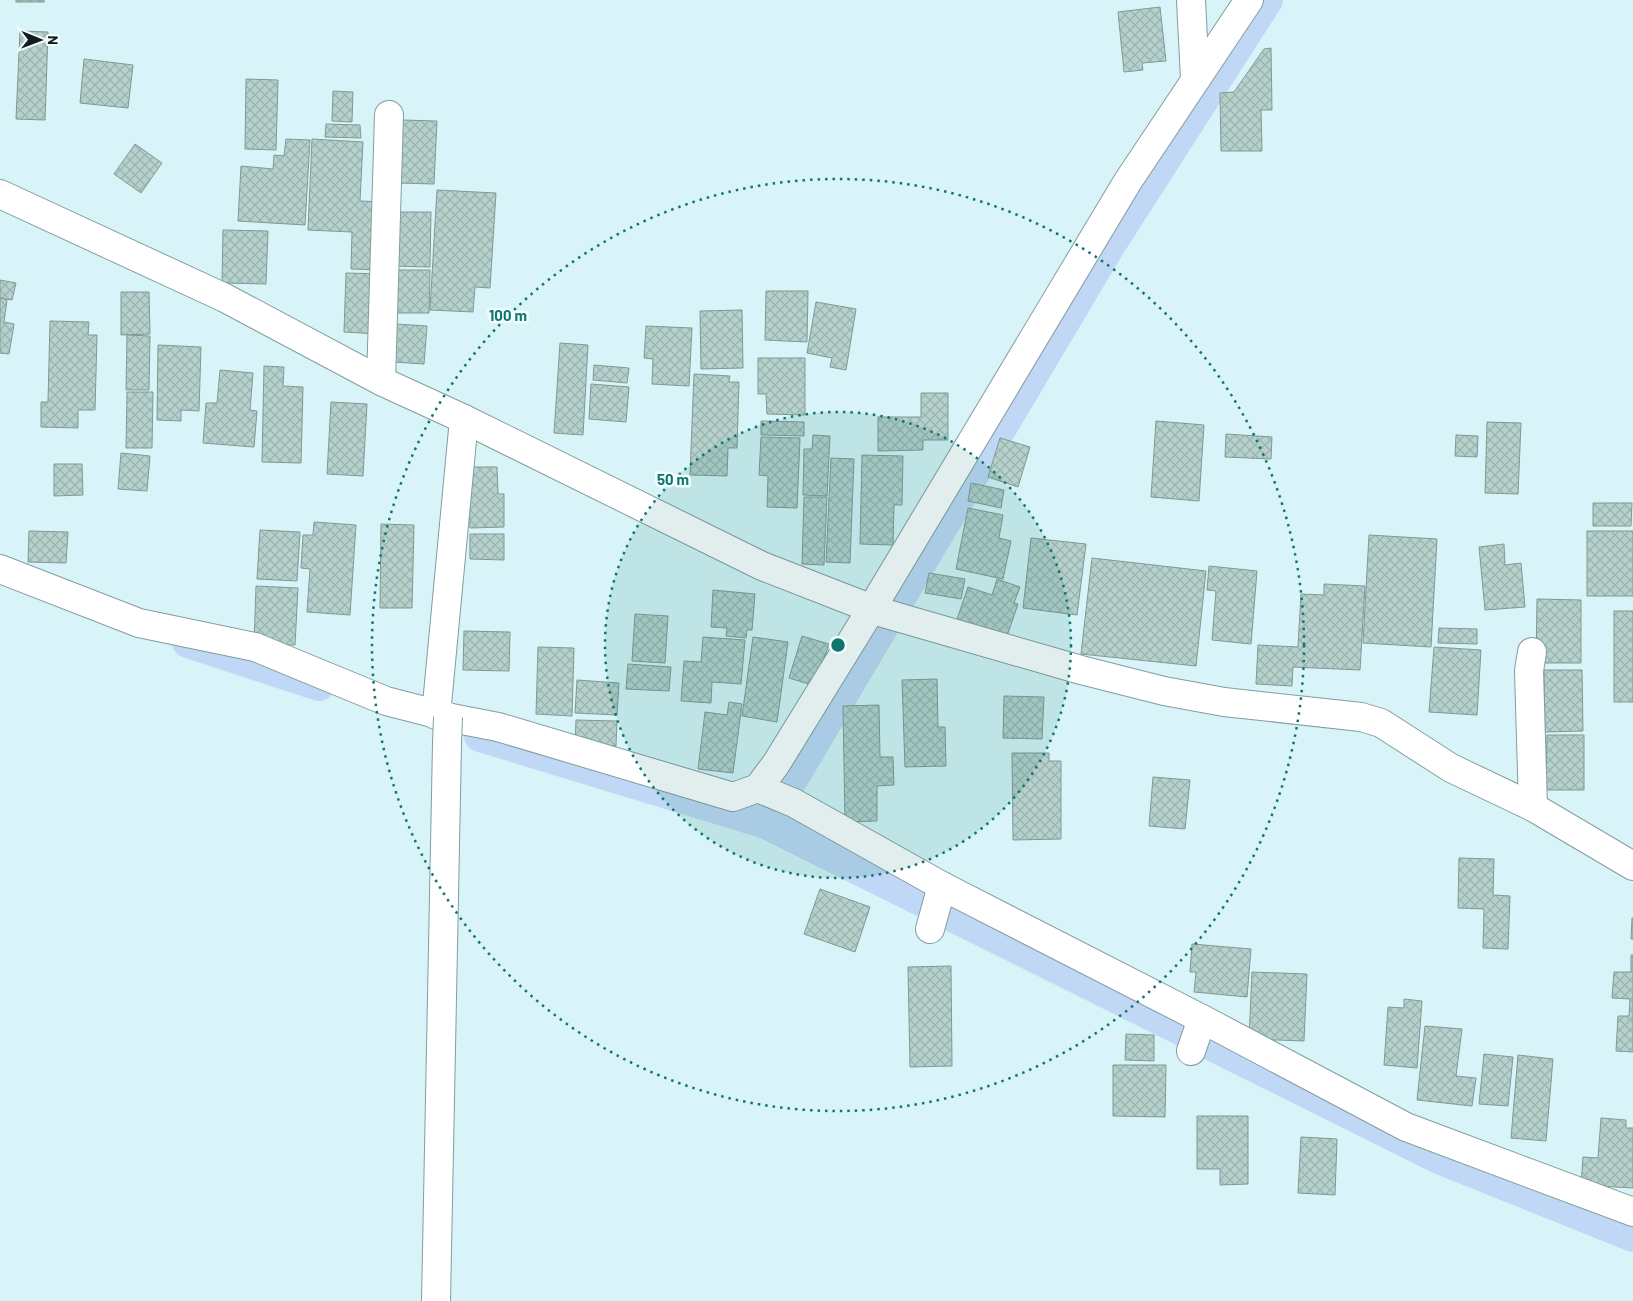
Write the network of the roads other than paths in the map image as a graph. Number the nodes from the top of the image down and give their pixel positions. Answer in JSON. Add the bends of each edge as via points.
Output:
{"nodes":[{"id":1,"x":1191,"y":0,"type":"edge"},
{"id":2,"x":1249,"y":0,"type":"edge"},
{"id":3,"x":1195,"y":80,"type":"junction"},
{"id":4,"x":389,"y":115,"type":"dead end"},
{"id":5,"x":0,"y":194,"type":"edge"},
{"id":6,"x":381,"y":381,"type":"junction"},
{"id":7,"x":464,"y":420,"type":"junction"},
{"id":8,"x":0,"y":570,"type":"edge"},
{"id":9,"x":876,"y":610,"type":"junction"},
{"id":10,"x":1532,"y":652,"type":"dead end"},
{"id":11,"x":442,"y":716,"type":"junction"},
{"id":12,"x":758,"y":788,"type":"junction"},
{"id":13,"x":1533,"y":808,"type":"junction"},
{"id":14,"x":1633,"y":866,"type":"edge"},
{"id":15,"x":942,"y":886,"type":"junction"},
{"id":16,"x":930,"y":929,"type":"dead end"},
{"id":17,"x":1201,"y":1022,"type":"junction"},
{"id":18,"x":1191,"y":1051,"type":"dead end"},
{"id":19,"x":1633,"y":1212,"type":"edge"},
{"id":20,"x":436,"y":1301,"type":"edge"}],
"edges":[{"from":1,"to":3,"type":"street"},
{"from":2,"to":3,"type":"street"},
{"from":3,"to":9,"type":"street","via":[[1128,181]]},
{"from":4,"to":6,"type":"street"},
{"from":5,"to":6,"type":"street","via":[[225,298]]},
{"from":6,"to":7,"type":"street"},
{"from":7,"to":9,"type":"street","via":[[762,566]]},
{"from":7,"to":11,"type":"street"},
{"from":8,"to":11,"type":"street","via":[[139,623],[255,647],[386,702]]},
{"from":9,"to":12,"type":"street"},
{"from":9,"to":13,"type":"street","via":[[1164,691],[1224,702],[1361,717],[1381,724],[1451,768]]},
{"from":10,"to":13,"type":"street","via":[[1529,671]]},
{"from":11,"to":12,"type":"street","via":[[498,727],[732,797]]},
{"from":11,"to":20,"type":"street","bridge":true,"via":[[447,744]]},
{"from":12,"to":15,"type":"street","via":[[794,803]]},
{"from":13,"to":14,"type":"street"},
{"from":15,"to":16,"type":"street"},
{"from":15,"to":17,"type":"street"},
{"from":17,"to":18,"type":"street"},
{"from":17,"to":19,"type":"street","via":[[1406,1127]]}]}
